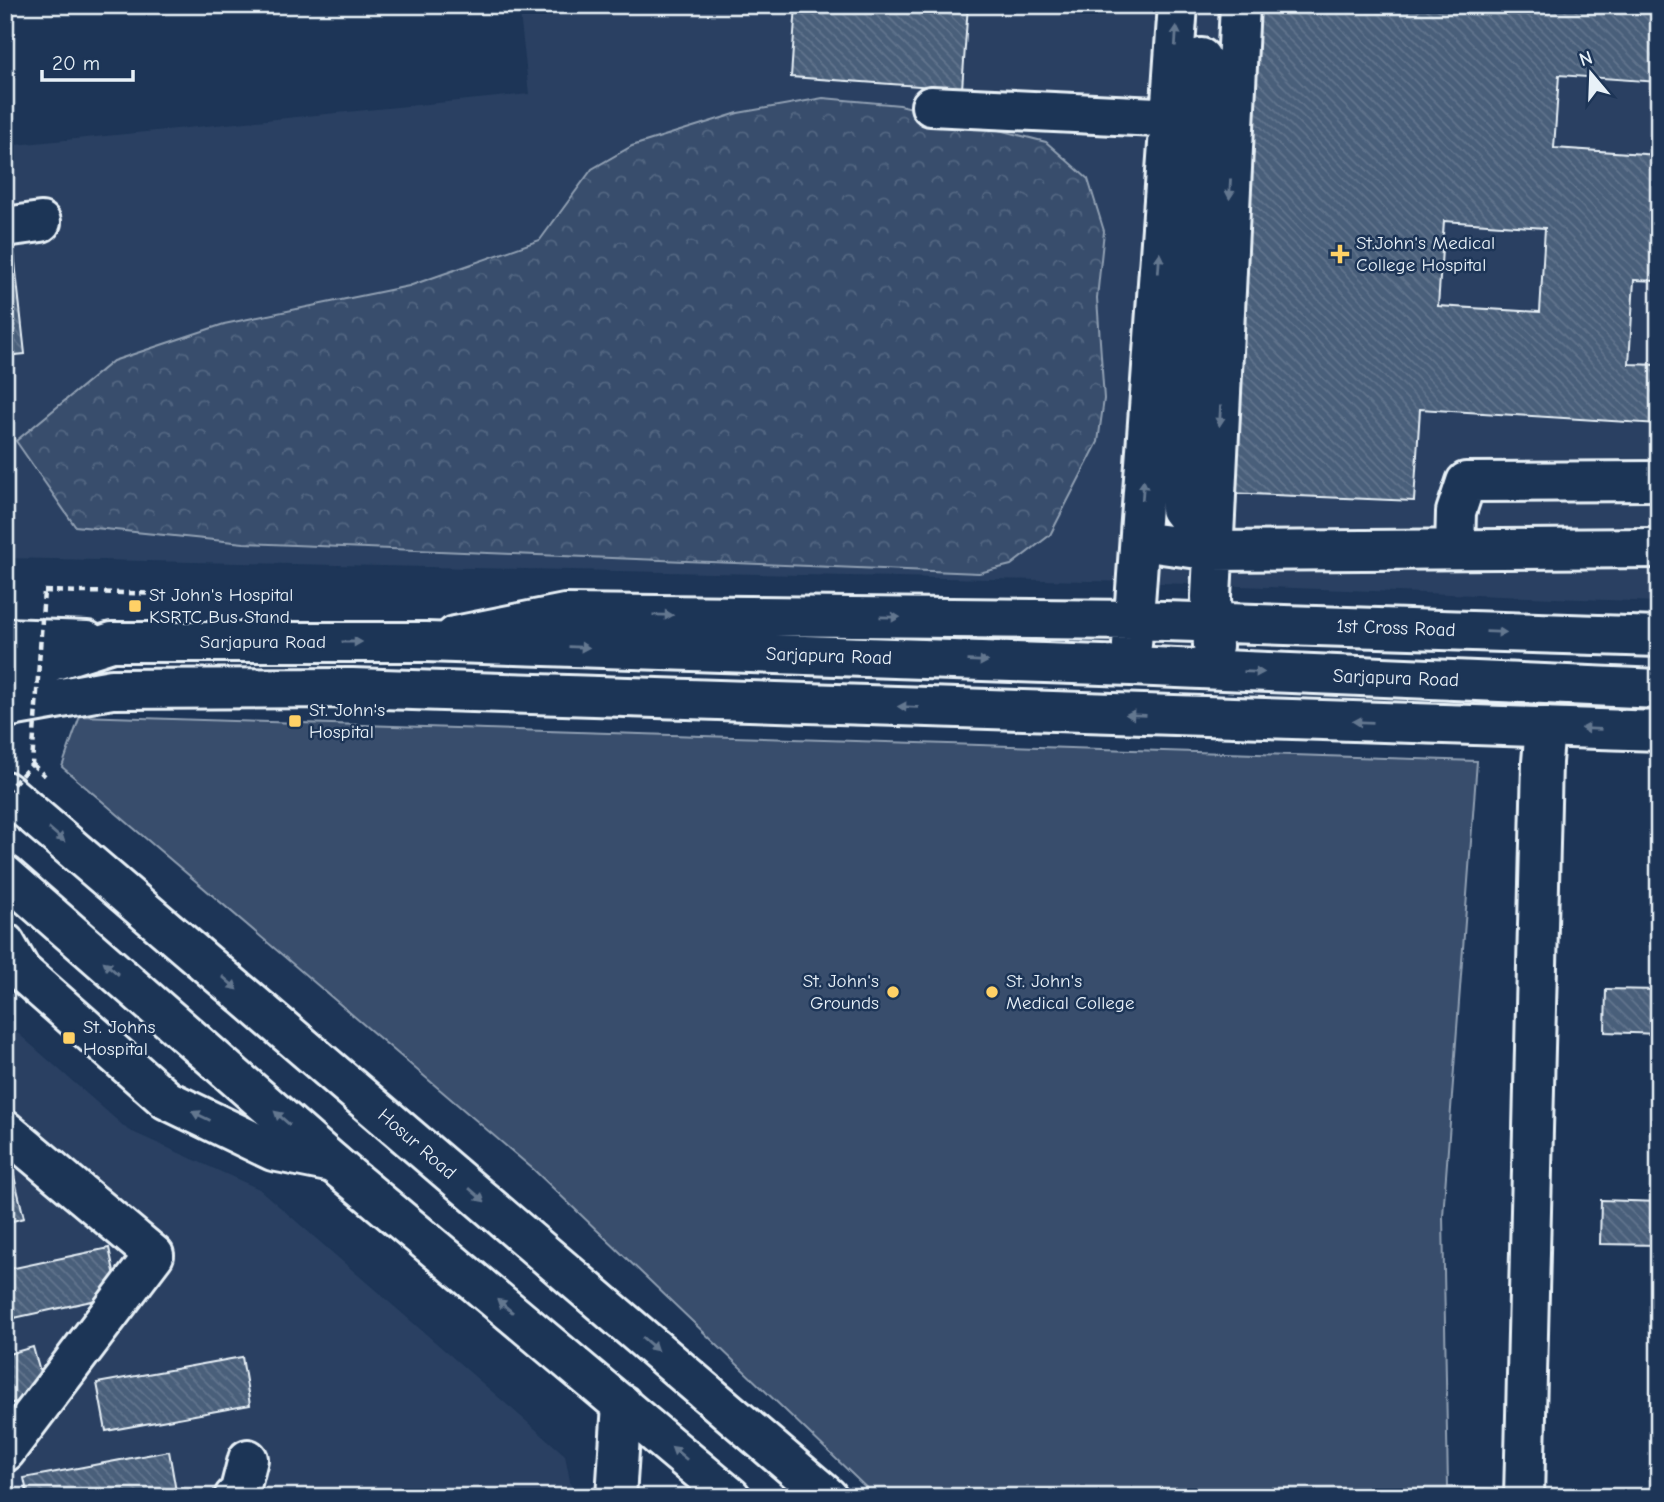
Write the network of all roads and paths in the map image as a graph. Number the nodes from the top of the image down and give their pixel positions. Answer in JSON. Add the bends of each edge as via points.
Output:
{"nodes":[{"id":1,"x":1178,"y":5,"type":"edge"},
{"id":2,"x":1205,"y":5,"type":"edge"},
{"id":3,"x":1240,"y":5,"type":"edge"},
{"id":4,"x":931,"y":106,"type":"dead end"},
{"id":5,"x":1200,"y":119,"type":"junction"},
{"id":6,"x":1659,"y":481,"type":"edge"},
{"id":7,"x":1140,"y":541,"type":"junction"},
{"id":8,"x":1659,"y":548,"type":"edge"},
{"id":9,"x":1455,"y":549,"type":"junction"},
{"id":10,"x":1213,"y":551,"type":"junction"},
{"id":11,"x":166,"y":594,"type":"dead end"},
{"id":12,"x":1133,"y":620,"type":"junction"},
{"id":13,"x":1213,"y":622,"type":"junction"},
{"id":14,"x":1659,"y":637,"type":"edge"},
{"id":15,"x":5,"y":638,"type":"edge"},
{"id":16,"x":112,"y":642,"type":"junction"},
{"id":17,"x":426,"y":642,"type":"junction"},
{"id":18,"x":1131,"y":666,"type":"junction"},
{"id":19,"x":1213,"y":670,"type":"junction"},
{"id":20,"x":5,"y":676,"type":"edge"},
{"id":21,"x":1659,"y":690,"type":"edge"},
{"id":22,"x":5,"y":708,"type":"edge"},
{"id":23,"x":1545,"y":727,"type":"junction"},
{"id":24,"x":1659,"y":731,"type":"edge"},
{"id":25,"x":5,"y":792,"type":"edge"},
{"id":26,"x":5,"y":875,"type":"edge"},
{"id":27,"x":5,"y":943,"type":"edge"},
{"id":28,"x":5,"y":1130,"type":"edge"},
{"id":29,"x":333,"y":1163,"type":"junction"},
{"id":30,"x":622,"y":1404,"type":"junction"},
{"id":31,"x":5,"y":1452,"type":"edge"},
{"id":32,"x":248,"y":1460,"type":"dead end"},
{"id":33,"x":234,"y":1497,"type":"edge"},
{"id":34,"x":616,"y":1497,"type":"edge"},
{"id":35,"x":731,"y":1497,"type":"edge"},
{"id":36,"x":828,"y":1497,"type":"edge"},
{"id":37,"x":1524,"y":1497,"type":"edge"}],
"edges":[{"from":5,"to":1,"type":"main road","one_way":true},
{"from":2,"to":5,"type":"main road"},
{"from":3,"to":5,"type":"main road"},
{"from":4,"to":5,"type":"main road"},
{"from":7,"to":5,"type":"main road","one_way":true},
{"from":5,"to":10,"type":"main road","one_way":true},
{"from":6,"to":9,"type":"main road","via":[[1466,482],[1455,512]]},
{"from":7,"to":10,"type":"main road"},
{"from":7,"to":12,"type":"main road"},
{"from":8,"to":9,"type":"main road"},
{"from":9,"to":10,"type":"main road"},
{"from":10,"to":13,"type":"main road"},
{"from":11,"to":25,"type":"path","bridge":true,"via":[[44,591],[32,764]]},
{"from":12,"to":13,"type":"main road","name":"1st Cross Road"},
{"from":17,"to":12,"type":"main road","name":"1st Cross Road","one_way":true,"via":[[565,614]]},
{"from":12,"to":18,"type":"main road"},
{"from":13,"to":14,"type":"main road","name":"1st Cross Road","one_way":true},
{"from":13,"to":19,"type":"main road"},
{"from":15,"to":16,"type":"main road"},
{"from":16,"to":17,"type":"main road","name":"Sarjapura Road","one_way":true},
{"from":16,"to":20,"type":"main road","name":"Sarjapura Road"},
{"from":17,"to":18,"type":"main road","name":"Sarjapura Road","one_way":true},
{"from":18,"to":19,"type":"main road","name":"Sarjapura Road"},
{"from":19,"to":21,"type":"main road","name":"Sarjapura Road","one_way":true},
{"from":23,"to":22,"type":"main road","one_way":true,"via":[[352,688],[112,689]]},
{"from":24,"to":23,"type":"main road","one_way":true},
{"from":23,"to":37,"type":"main road"},
{"from":25,"to":36,"type":"main road","name":"Hosur Road","one_way":true},
{"from":29,"to":26,"type":"main road","one_way":true},
{"from":29,"to":27,"type":"main road","one_way":true,"via":[[273,1151],[167,1100],[21,971]]},
{"from":28,"to":31,"type":"main road","via":[[154,1255]]},
{"from":30,"to":29,"type":"main road","one_way":true},
{"from":30,"to":34,"type":"main road"},
{"from":35,"to":30,"type":"main road","one_way":true},
{"from":32,"to":33,"type":"main road","via":[[239,1494]]}]}
